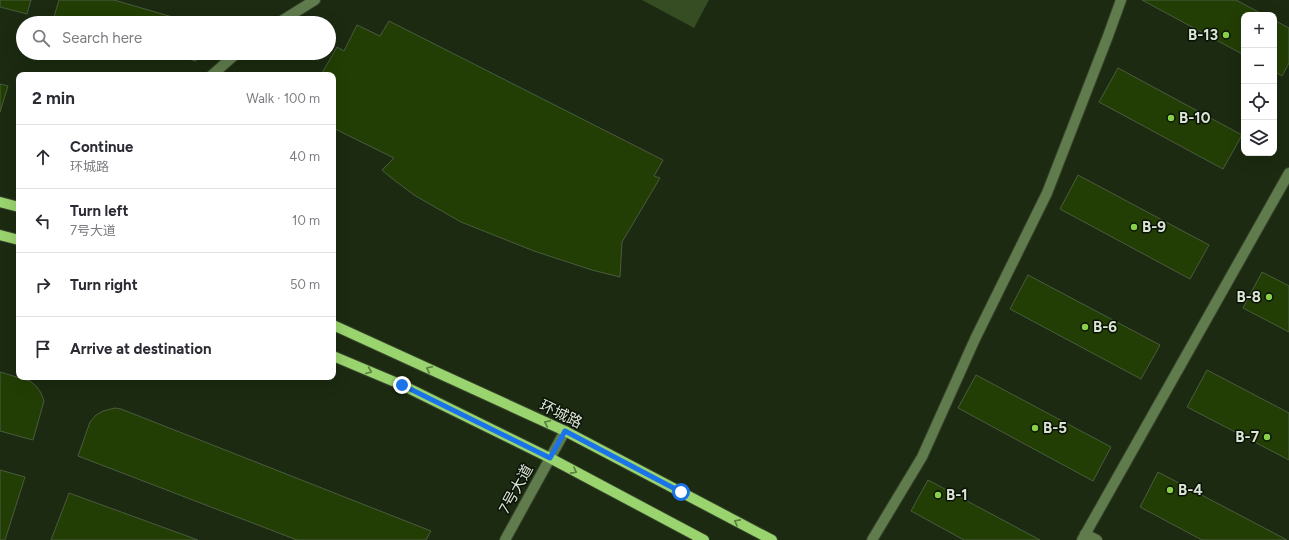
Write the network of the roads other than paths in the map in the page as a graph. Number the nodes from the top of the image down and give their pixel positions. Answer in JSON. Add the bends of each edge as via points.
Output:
{"nodes":[{"id":1,"x":315,"y":0,"type":"edge"},
{"id":2,"x":1120,"y":0,"type":"edge"},
{"id":3,"x":289,"y":16,"type":"edge"},
{"id":4,"x":229,"y":60,"type":"edge"},
{"id":5,"x":215,"y":72,"type":"edge"},
{"id":6,"x":1289,"y":173,"type":"edge"},
{"id":7,"x":0,"y":202,"type":"edge"},
{"id":8,"x":16,"y":206,"type":"edge"},
{"id":9,"x":0,"y":235,"type":"edge"},
{"id":10,"x":16,"y":239,"type":"edge"},
{"id":11,"x":336,"y":326,"type":"edge"},
{"id":12,"x":336,"y":357,"type":"edge"},
{"id":13,"x":565,"y":431,"type":"junction"},
{"id":14,"x":550,"y":458,"type":"junction"},
{"id":15,"x":1084,"y":537,"type":"edge"},
{"id":16,"x":506,"y":540,"type":"edge"},
{"id":17,"x":704,"y":540,"type":"edge"},
{"id":18,"x":772,"y":540,"type":"edge"},
{"id":19,"x":872,"y":540,"type":"edge"},
{"id":20,"x":1097,"y":540,"type":"edge"}],
"edges":[{"from":1,"to":3,"type":"street"},
{"from":2,"to":19,"type":"street","via":[[1047,193],[975,339],[922,457]]},
{"from":4,"to":5,"type":"street"},
{"from":6,"to":15,"type":"street"},
{"from":7,"to":8,"type":"main road"},
{"from":9,"to":10,"type":"main road"},
{"from":13,"to":11,"type":"main road","name":"环城路","one_way":true},
{"from":12,"to":14,"type":"main road","one_way":true,"via":[[402,385]]},
{"from":13,"to":14,"type":"street","name":"7号大道"},
{"from":18,"to":13,"type":"main road","name":"环城路","one_way":true},
{"from":14,"to":16,"type":"street","name":"7号大道"},
{"from":14,"to":17,"type":"main road","one_way":true},
{"from":15,"to":20,"type":"street"}]}
